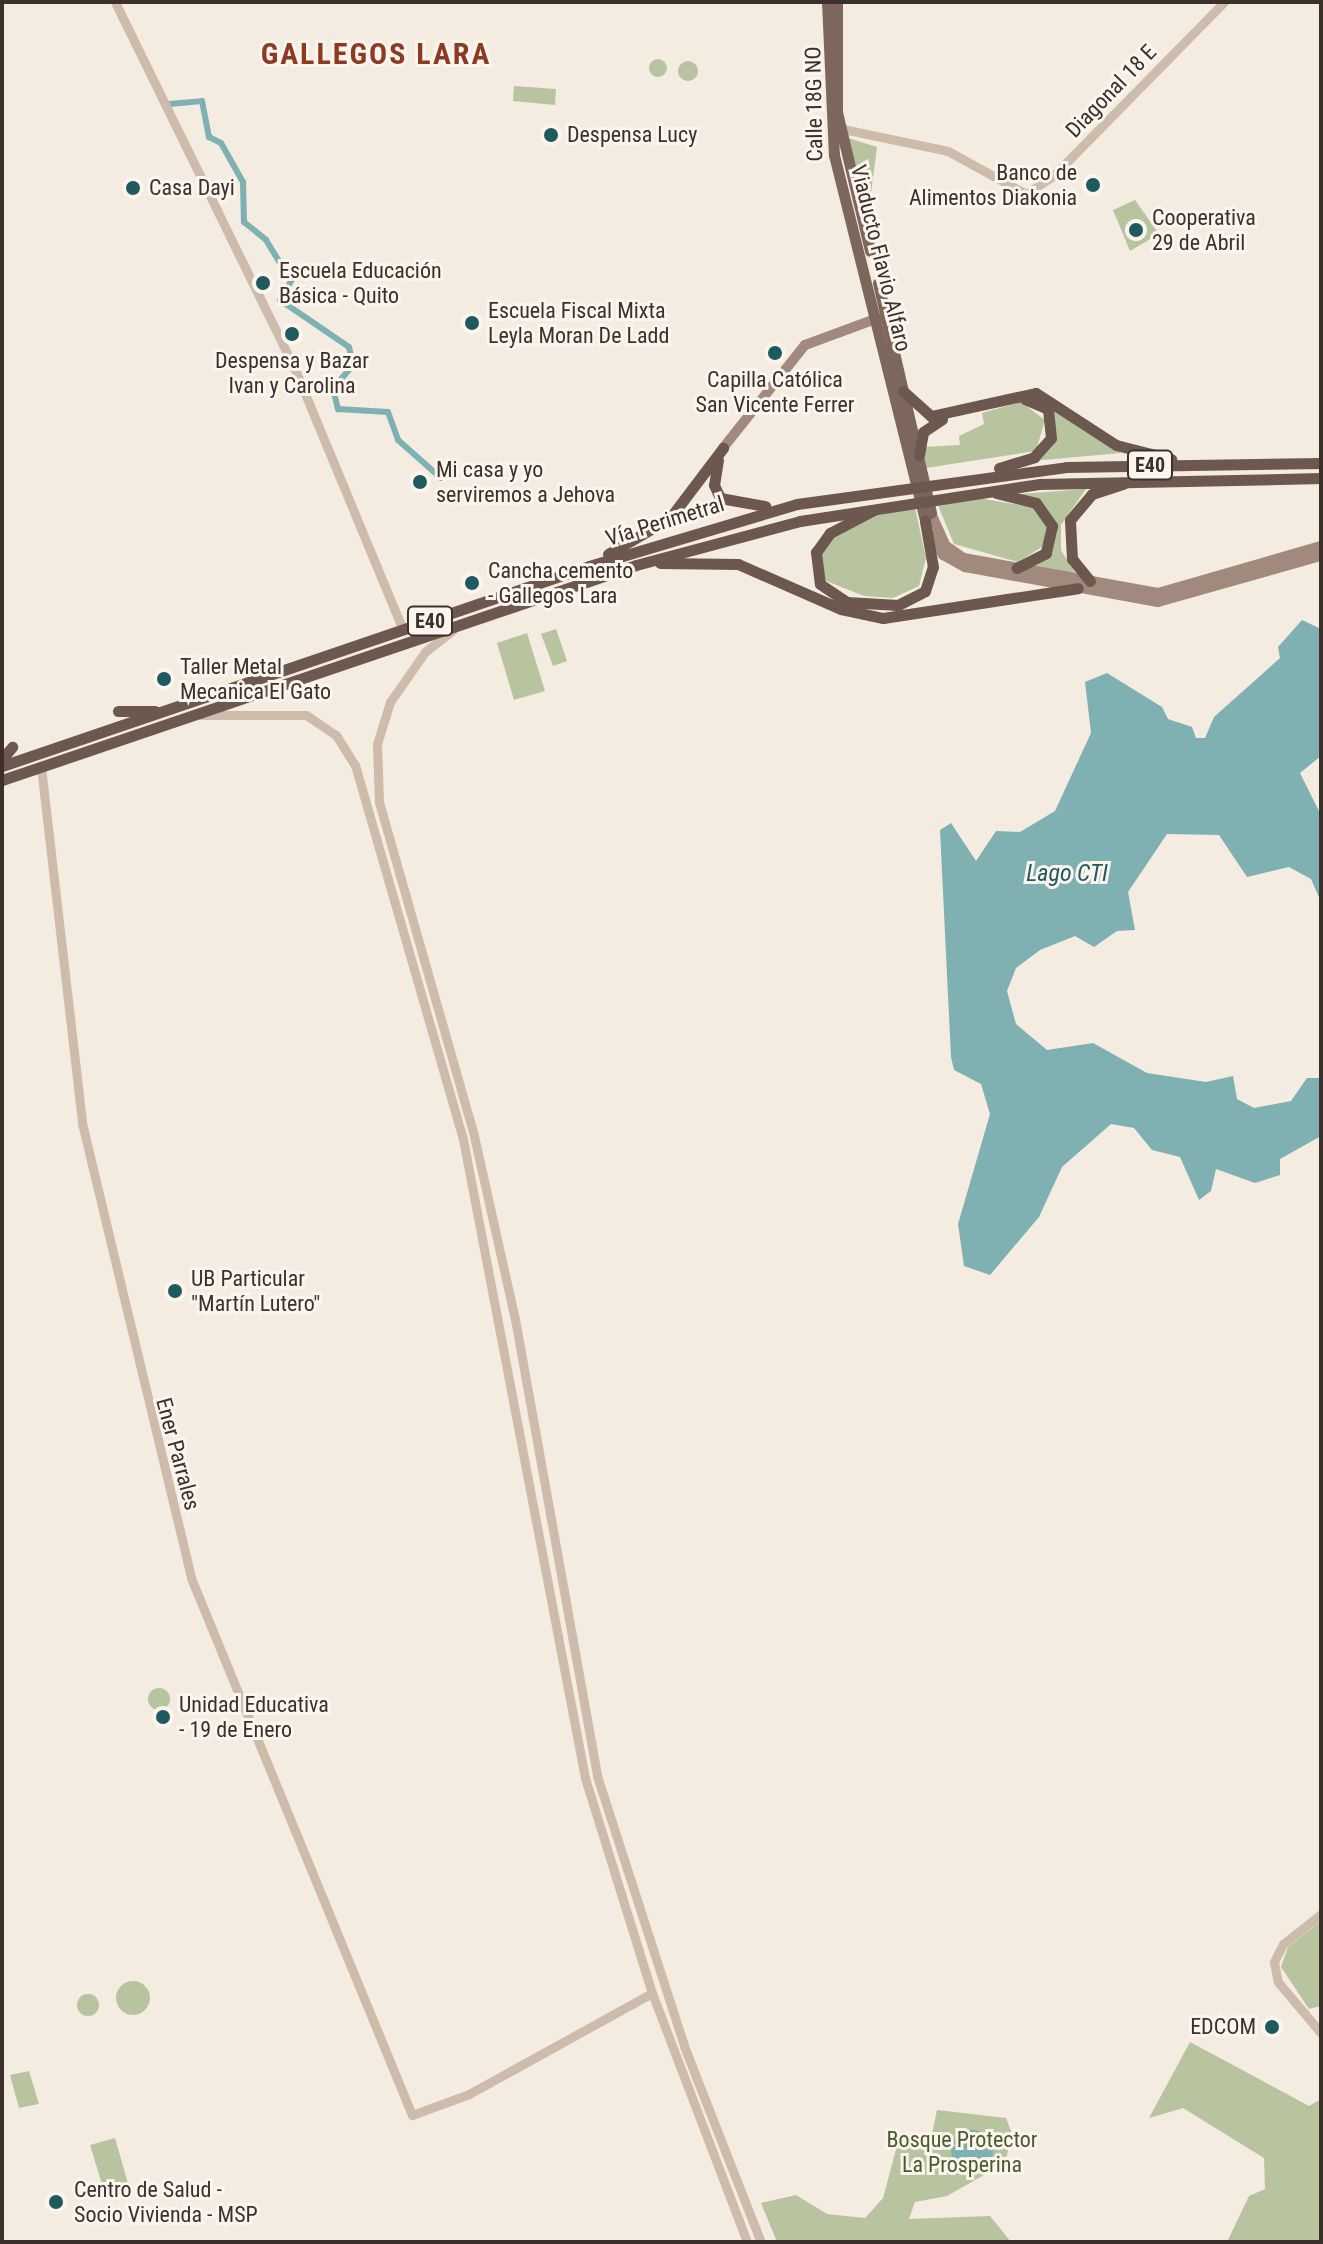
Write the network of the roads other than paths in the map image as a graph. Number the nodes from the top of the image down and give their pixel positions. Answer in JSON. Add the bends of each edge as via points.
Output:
{"nodes":[{"id":1,"x":115,"y":2,"type":"edge"},
{"id":2,"x":832,"y":2,"type":"edge"},
{"id":3,"x":1224,"y":2,"type":"edge"},
{"id":4,"x":831,"y":126,"type":"junction"},
{"id":5,"x":854,"y":206,"type":"junction"},
{"id":6,"x":892,"y":310,"type":"dead end"},
{"id":7,"x":874,"y":319,"type":"junction"},
{"id":8,"x":903,"y":388,"type":"junction"},
{"id":9,"x":723,"y":448,"type":"junction"},
{"id":10,"x":918,"y":463,"type":"junction"},
{"id":11,"x":1321,"y":463,"type":"edge"},
{"id":12,"x":1228,"y":464,"type":"junction"},
{"id":13,"x":979,"y":474,"type":"junction"},
{"id":14,"x":1164,"y":478,"type":"junction"},
{"id":15,"x":1321,"y":478,"type":"edge"},
{"id":16,"x":964,"y":491,"type":"junction"},
{"id":17,"x":797,"y":504,"type":"junction"},
{"id":18,"x":887,"y":504,"type":"junction"},
{"id":19,"x":928,"y":517,"type":"junction"},
{"id":20,"x":1321,"y":546,"type":"edge"},
{"id":21,"x":1321,"y":556,"type":"edge"},
{"id":22,"x":636,"y":565,"type":"junction"},
{"id":23,"x":589,"y":566,"type":"junction"},
{"id":24,"x":1253,"y":567,"type":"junction"},
{"id":25,"x":1017,"y":568,"type":"junction"},
{"id":26,"x":1103,"y":587,"type":"junction"},
{"id":27,"x":1078,"y":588,"type":"junction"},
{"id":28,"x":469,"y":623,"type":"junction"},
{"id":29,"x":403,"y":630,"type":"junction"},
{"id":30,"x":118,"y":711,"type":"dead end"},
{"id":31,"x":164,"y":712,"type":"junction"},
{"id":32,"x":198,"y":715,"type":"junction"},
{"id":33,"x":12,"y":747,"type":"dead end"},
{"id":34,"x":2,"y":759,"type":"edge"},
{"id":35,"x":2,"y":766,"type":"edge"},
{"id":36,"x":41,"y":767,"type":"junction"},
{"id":37,"x":2,"y":780,"type":"edge"},
{"id":38,"x":422,"y":942,"type":"junction"},
{"id":39,"x":411,"y":945,"type":"junction"},
{"id":40,"x":435,"y":1012,"type":"junction"},
{"id":41,"x":1321,"y":1914,"type":"edge"},
{"id":42,"x":652,"y":1993,"type":"junction"},
{"id":43,"x":1321,"y":2033,"type":"edge"},
{"id":44,"x":747,"y":2242,"type":"edge"},
{"id":45,"x":761,"y":2242,"type":"edge"}],
"edges":[{"from":1,"to":29,"type":"street","via":[[311,414]]},
{"from":2,"to":4,"type":"street","name":"Calle 18G NO"},
{"from":2,"to":5,"type":"main road","name":"Viaducto Flavio Alfaro","via":[[827,113]]},
{"from":3,"to":4,"type":"street","name":"Diagonal 18 E","via":[[1054,175],[1017,194],[948,151]]},
{"from":4,"to":7,"type":"street","name":"Calle 18G NO","via":[[831,166]]},
{"from":5,"to":7,"type":"main road","name":"Viaducto Flavio Alfaro"},
{"from":5,"to":8,"type":"main road","name":"Viaducto Flavio Alfaro"},
{"from":6,"to":8,"type":"main road"},
{"from":7,"to":9,"type":"main road","via":[[805,345]]},
{"from":7,"to":10,"type":"main road","name":"Viaducto Flavio Alfaro","via":[[904,435]]},
{"from":8,"to":10,"type":"main road","name":"Viaducto Flavio Alfaro"},
{"from":8,"to":12,"type":"highway","via":[[931,416],[1032,392],[1119,447]]},
{"from":9,"to":17,"type":"highway","via":[[714,485],[726,502]]},
{"from":9,"to":23,"type":"highway","via":[[670,518]]},
{"from":10,"to":13,"type":"highway","via":[[923,432],[941,419],[1018,400],[1045,406],[1053,429],[1044,449]]},
{"from":10,"to":19,"type":"main road","name":"Viaducto Flavio Alfaro"},
{"from":11,"to":12,"type":"highway","name":"Vía Perimetral","number":"E40"},
{"from":12,"to":13,"type":"highway","name":"Vía Perimetral","number":"E40"},
{"from":13,"to":17,"type":"highway","name":"Vía Perimetral","number":"E40"},
{"from":14,"to":15,"type":"highway","name":"Vía Perimetral","number":"E40"},
{"from":14,"to":16,"type":"highway","name":"Vía Perimetral","number":"E40"},
{"from":14,"to":26,"type":"highway","via":[[1113,486],[1077,507],[1068,545]]},
{"from":16,"to":18,"type":"highway","name":"Vía Perimetral","number":"E40"},
{"from":16,"to":25,"type":"highway","via":[[1023,498],[1048,514],[1048,550]]},
{"from":17,"to":23,"type":"highway","name":"Vía Perimetral","number":"E40"},
{"from":18,"to":19,"type":"highway","via":[[819,544],[815,572],[832,595],[880,607],[919,597],[933,572]]},
{"from":18,"to":22,"type":"highway","name":"Vía Perimetral","number":"E40"},
{"from":19,"to":25,"type":"main road","via":[[955,554]]},
{"from":19,"to":27,"type":"main road","via":[[937,548],[957,564]]},
{"from":20,"to":24,"type":"main road"},
{"from":21,"to":24,"type":"main road"},
{"from":22,"to":27,"type":"highway","via":[[731,562],[841,609],[883,618]]},
{"from":22,"to":28,"type":"highway","name":"Vía Perimetral","number":"E40"},
{"from":23,"to":29,"type":"highway","name":"Vía Perimetral","number":"E40"},
{"from":24,"to":26,"type":"main road","via":[[1176,600]]},
{"from":25,"to":26,"type":"main road"},
{"from":26,"to":27,"type":"main road"},
{"from":28,"to":32,"type":"highway","name":"Vía Perimetral","number":"E40"},
{"from":28,"to":38,"type":"street","via":[[414,666],[384,716],[376,758],[379,802]]},
{"from":29,"to":31,"type":"highway","name":"Vía Perimetral","number":"E40"},
{"from":30,"to":31,"type":"highway"},
{"from":31,"to":35,"type":"highway","name":"Vía Perimetral","number":"E40"},
{"from":32,"to":36,"type":"highway","name":"Vía Perimetral","number":"E40"},
{"from":32,"to":39,"type":"street","via":[[270,710],[327,727],[355,765]]},
{"from":33,"to":34,"type":"highway"},
{"from":36,"to":37,"type":"highway","name":"Vía Perimetral","number":"E40"},
{"from":36,"to":42,"type":"street","name":"Ener Parrales","via":[[82,1123],[191,1578],[412,2115],[469,2094]]},
{"from":38,"to":39,"type":"street"},
{"from":38,"to":40,"type":"street","via":[[436,992]]},
{"from":39,"to":40,"type":"street"},
{"from":40,"to":42,"type":"street","via":[[506,1343],[585,1778]]},
{"from":40,"to":45,"type":"street","via":[[519,1340],[597,1776],[684,2046]]},
{"from":41,"to":43,"type":"street","via":[[1283,1944],[1274,1962],[1280,1984]]},
{"from":42,"to":44,"type":"street"}]}
